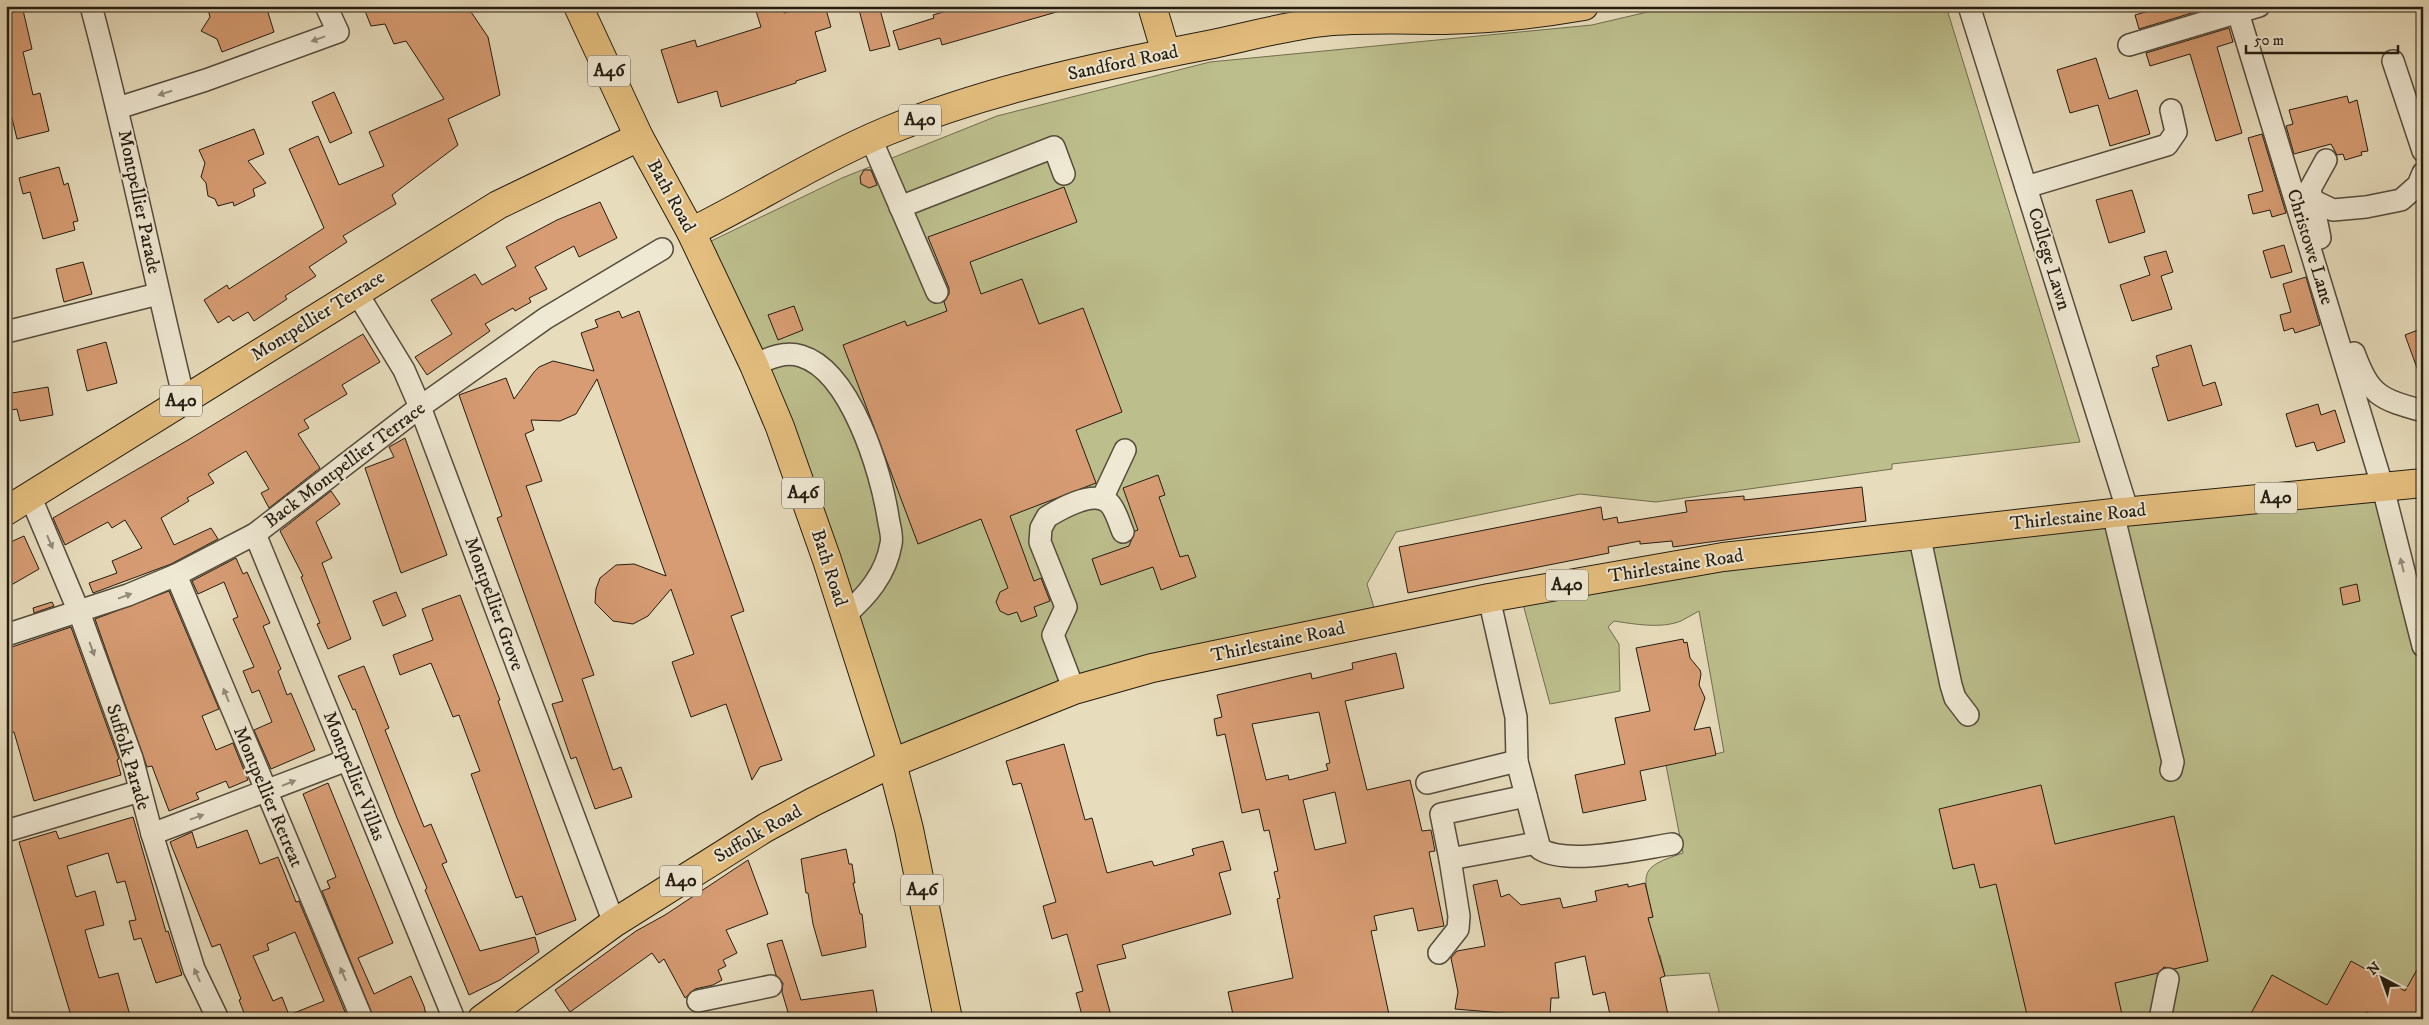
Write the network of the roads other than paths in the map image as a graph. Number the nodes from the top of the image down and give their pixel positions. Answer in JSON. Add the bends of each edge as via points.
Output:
{"nodes":[{"id":1,"x":91,"y":6,"type":"edge"},
{"id":2,"x":326,"y":6,"type":"edge"},
{"id":3,"x":578,"y":6,"type":"edge"},
{"id":4,"x":1152,"y":6,"type":"edge"},
{"id":5,"x":1584,"y":6,"type":"edge"},
{"id":6,"x":1969,"y":6,"type":"edge"},
{"id":7,"x":2258,"y":6,"type":"edge"},
{"id":8,"x":2237,"y":9,"type":"edge"},
{"id":9,"x":1445,"y":13,"type":"edge"},
{"id":10,"x":2129,"y":45,"type":"dead end"},
{"id":11,"x":1166,"y":53,"type":"junction"},
{"id":12,"x":2394,"y":61,"type":"dead end"},
{"id":13,"x":118,"y":108,"type":"junction"},
{"id":14,"x":2171,"y":110,"type":"dead end"},
{"id":15,"x":639,"y":137,"type":"junction"},
{"id":16,"x":871,"y":139,"type":"junction"},
{"id":17,"x":2423,"y":151,"type":"edge"},
{"id":18,"x":2326,"y":160,"type":"dead end"},
{"id":19,"x":2423,"y":173,"type":"edge"},
{"id":20,"x":1064,"y":174,"type":"dead end"},
{"id":21,"x":2026,"y":187,"type":"junction"},
{"id":22,"x":2312,"y":200,"type":"junction"},
{"id":23,"x":900,"y":207,"type":"junction"},
{"id":24,"x":692,"y":232,"type":"junction"},
{"id":25,"x":662,"y":249,"type":"dead end"},
{"id":26,"x":937,"y":292,"type":"dead end"},
{"id":27,"x":357,"y":293,"type":"junction"},
{"id":28,"x":158,"y":294,"type":"junction"},
{"id":29,"x":6,"y":332,"type":"edge"},
{"id":30,"x":754,"y":365,"type":"junction"},
{"id":31,"x":184,"y":399,"type":"junction"},
{"id":32,"x":420,"y":407,"type":"junction"},
{"id":33,"x":2423,"y":411,"type":"edge"},
{"id":34,"x":1125,"y":450,"type":"dead end"},
{"id":35,"x":2423,"y":483,"type":"edge"},
{"id":36,"x":2382,"y":488,"type":"junction"},
{"id":37,"x":31,"y":498,"type":"junction"},
{"id":38,"x":1102,"y":499,"type":"junction"},
{"id":39,"x":6,"y":511,"type":"edge"},
{"id":40,"x":2120,"y":512,"type":"junction"},
{"id":41,"x":1123,"y":532,"type":"dead end"},
{"id":42,"x":255,"y":534,"type":"junction"},
{"id":43,"x":1919,"y":534,"type":"junction"},
{"id":44,"x":176,"y":575,"type":"junction"},
{"id":45,"x":1488,"y":598,"type":"junction"},
{"id":46,"x":79,"y":612,"type":"junction"},
{"id":47,"x":845,"y":615,"type":"junction"},
{"id":48,"x":6,"y":635,"type":"edge"},
{"id":49,"x":2423,"y":646,"type":"edge"},
{"id":50,"x":1074,"y":690,"type":"junction"},
{"id":51,"x":1968,"y":715,"type":"dead end"},
{"id":52,"x":347,"y":760,"type":"junction"},
{"id":53,"x":1517,"y":761,"type":"junction"},
{"id":54,"x":892,"y":763,"type":"junction"},
{"id":55,"x":2171,"y":770,"type":"dead end"},
{"id":56,"x":1427,"y":783,"type":"dead end"},
{"id":57,"x":140,"y":791,"type":"junction"},
{"id":58,"x":265,"y":792,"type":"junction"},
{"id":59,"x":1526,"y":796,"type":"junction"},
{"id":60,"x":6,"y":831,"type":"edge"},
{"id":61,"x":152,"y":834,"type":"junction"},
{"id":62,"x":1537,"y":843,"type":"junction"},
{"id":63,"x":1672,"y":844,"type":"dead end"},
{"id":64,"x":1450,"y":860,"type":"junction"},
{"id":65,"x":614,"y":923,"type":"junction"},
{"id":66,"x":1440,"y":953,"type":"dead end"},
{"id":67,"x":2168,"y":979,"type":"dead end"},
{"id":68,"x":771,"y":986,"type":"dead end"},
{"id":69,"x":698,"y":1001,"type":"dead end"},
{"id":70,"x":218,"y":1019,"type":"edge"},
{"id":71,"x":362,"y":1019,"type":"edge"},
{"id":72,"x":454,"y":1019,"type":"edge"},
{"id":73,"x":482,"y":1019,"type":"edge"},
{"id":74,"x":948,"y":1019,"type":"edge"},
{"id":75,"x":2160,"y":1019,"type":"edge"}],
"edges":[{"from":1,"to":13,"type":"street","name":"Montpellier Parade"},
{"from":2,"to":13,"type":"street","one_way":true,"via":[[338,32]]},
{"from":3,"to":15,"type":"main road","name":"Bath Road","number":"A46"},
{"from":4,"to":11,"type":"main road"},
{"from":5,"to":9,"type":"main road","name":"Sandford Road","number":"A40","via":[[1540,13]]},
{"from":6,"to":21,"type":"street","name":"College Lawn"},
{"from":7,"to":8,"type":"street"},
{"from":8,"to":10,"type":"street"},
{"from":8,"to":36,"type":"street","name":"Christowe Lane"},
{"from":9,"to":11,"type":"main road","name":"Sandford Road","number":"A40","via":[[1321,22]]},
{"from":11,"to":16,"type":"main road","name":"Sandford Road","number":"A40","via":[[976,100]]},
{"from":12,"to":17,"type":"street"},
{"from":13,"to":28,"type":"street","name":"Montpellier Parade"},
{"from":14,"to":21,"type":"street","via":[[2176,132],[2166,145]]},
{"from":15,"to":24,"type":"main road","name":"Bath Road","number":"A46"},
{"from":15,"to":27,"type":"main road","name":"Montpellier Terrace","number":"A40","via":[[498,206]]},
{"from":16,"to":23,"type":"street"},
{"from":16,"to":24,"type":"main road","name":"Sandford Road","number":"A40"},
{"from":18,"to":22,"type":"street","via":[[2310,189]]},
{"from":19,"to":22,"type":"street","via":[[2418,185],[2401,200],[2341,210]]},
{"from":20,"to":23,"type":"street","via":[[1054,147]]},
{"from":21,"to":40,"type":"street","name":"College Lawn"},
{"from":22,"to":33,"type":"street","via":[[2334,295],[2361,372],[2370,388],[2383,398]]},
{"from":23,"to":26,"type":"street"},
{"from":24,"to":30,"type":"main road","name":"Bath Road","number":"A46"},
{"from":25,"to":32,"type":"street","name":"Back Montpellier Terrace","via":[[546,318]]},
{"from":27,"to":31,"type":"main road","name":"Montpellier Terrace","number":"A40"},
{"from":27,"to":32,"type":"street","name":"Montpellier Grove","via":[[404,370]]},
{"from":28,"to":29,"type":"street"},
{"from":28,"to":31,"type":"street","name":"Montpellier Parade"},
{"from":30,"to":47,"type":"main road","name":"Bath Road","number":"A46","via":[[784,436]]},
{"from":30,"to":47,"type":"street","via":[[776,355],[801,356],[819,366],[842,390],[865,433],[886,502],[892,542],[874,587]]},
{"from":31,"to":37,"type":"main road","name":"Montpellier Terrace","number":"A40"},
{"from":32,"to":42,"type":"street","name":"Back Montpellier Terrace"},
{"from":32,"to":65,"type":"street","name":"Montpellier Grove"},
{"from":34,"to":38,"type":"street"},
{"from":35,"to":36,"type":"main road","name":"Thirlestaine Road","number":"A40"},
{"from":36,"to":40,"type":"main road","name":"Thirlestaine Road","number":"A40"},
{"from":49,"to":36,"type":"street","name":"Christowe Lane","one_way":true},
{"from":37,"to":39,"type":"main road","name":"Montpellier Terrace","number":"A40"},
{"from":37,"to":46,"type":"street","name":"Suffolk Parade","one_way":true},
{"from":38,"to":41,"type":"street","via":[[1109,503]]},
{"from":38,"to":50,"type":"street","via":[[1091,498],[1056,511],[1047,517],[1041,528],[1040,542],[1066,607],[1053,635]]},
{"from":40,"to":43,"type":"main road","name":"Thirlestaine Road","number":"A40"},
{"from":40,"to":55,"type":"street","name":"College Lawn","via":[[2173,762]]},
{"from":42,"to":44,"type":"street","name":"Back Montpellier Terrace"},
{"from":42,"to":52,"type":"street","name":"Montpellier Villas"},
{"from":43,"to":45,"type":"main road","name":"Thirlestaine Road","number":"A40","via":[[1723,557]]},
{"from":43,"to":51,"type":"street","via":[[1951,685],[1955,698]]},
{"from":46,"to":44,"type":"street","name":"Back Montpellier Terrace","one_way":true},
{"from":58,"to":44,"type":"street","name":"Montpellier Retreat","one_way":true},
{"from":45,"to":50,"type":"main road","name":"Thirlestaine Road","number":"A40","via":[[1152,668]]},
{"from":45,"to":53,"type":"street","via":[[1516,717]]},
{"from":46,"to":48,"type":"street","name":"Back Montpellier Terrace"},
{"from":46,"to":57,"type":"street","name":"Suffolk Parade","one_way":true,"via":[[132,758]]},
{"from":47,"to":54,"type":"main road","name":"Bath Road","number":"A46"},
{"from":50,"to":54,"type":"main road","name":"Thirlestaine Road","number":"A40"},
{"from":58,"to":52,"type":"street","one_way":true},
{"from":52,"to":72,"type":"street","name":"Montpellier Villas"},
{"from":53,"to":56,"type":"street"},
{"from":53,"to":59,"type":"street"},
{"from":54,"to":65,"type":"main road","name":"Suffolk Road","number":"A40","via":[[765,828]]},
{"from":54,"to":74,"type":"main road","name":"Bath Road","number":"A46","via":[[911,838]]},
{"from":57,"to":60,"type":"street"},
{"from":57,"to":61,"type":"street","name":"Suffolk Parade"},
{"from":61,"to":58,"type":"street","one_way":true},
{"from":71,"to":58,"type":"street","name":"Montpellier Retreat","one_way":true},
{"from":59,"to":62,"type":"street"},
{"from":59,"to":64,"type":"street","via":[[1441,814]]},
{"from":70,"to":61,"type":"street","name":"Suffolk Parade","one_way":true,"via":[[194,969]]},
{"from":62,"to":63,"type":"street","via":[[1548,854],[1578,857]]},
{"from":62,"to":64,"type":"street"},
{"from":64,"to":66,"type":"street","via":[[1459,916],[1458,930]]},
{"from":65,"to":73,"type":"main road","name":"Suffolk Road","number":"A40"},
{"from":67,"to":75,"type":"street"},
{"from":68,"to":69,"type":"street"}]}
